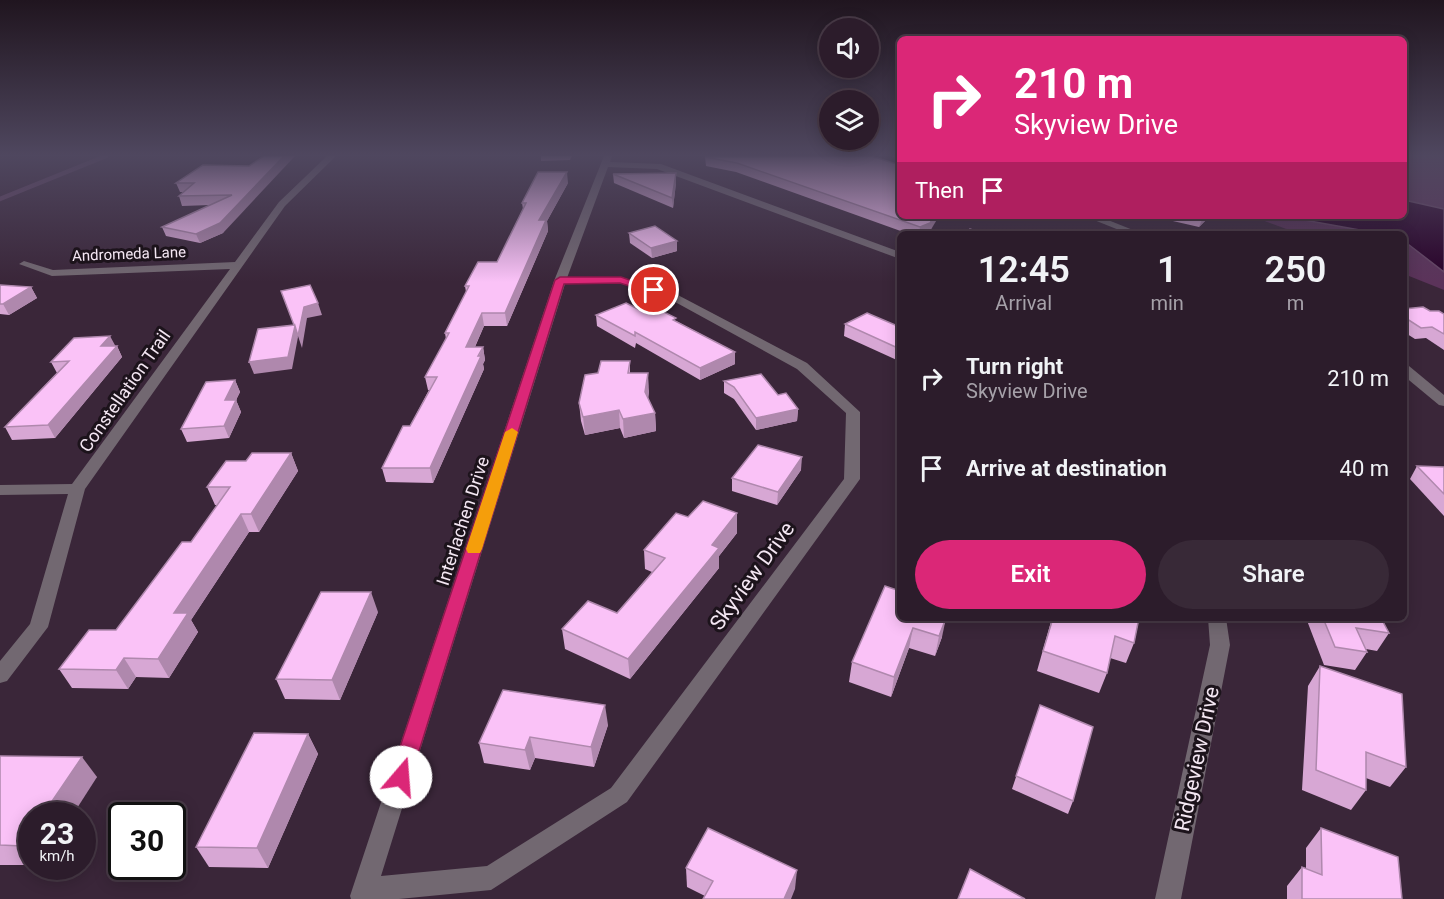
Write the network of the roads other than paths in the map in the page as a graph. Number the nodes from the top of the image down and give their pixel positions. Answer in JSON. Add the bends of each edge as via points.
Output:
{"nodes":[{"id":1,"x":288,"y":198,"type":"edge"},
{"id":2,"x":592,"y":198,"type":"edge"},
{"id":3,"x":744,"y":198,"type":"edge"},
{"id":4,"x":1097,"y":219,"type":"edge"},
{"id":5,"x":1130,"y":231,"type":"edge"},
{"id":6,"x":897,"y":255,"type":"edge"},
{"id":7,"x":24,"y":264,"type":"dead end"},
{"id":8,"x":237,"y":265,"type":"junction"},
{"id":9,"x":560,"y":280,"type":"junction"},
{"id":10,"x":1407,"y":371,"type":"edge"},
{"id":11,"x":1444,"y":402,"type":"edge"},
{"id":12,"x":77,"y":489,"type":"junction"},
{"id":13,"x":0,"y":490,"type":"edge"},
{"id":14,"x":1217,"y":621,"type":"edge"},
{"id":15,"x":0,"y":675,"type":"edge"},
{"id":16,"x":363,"y":894,"type":"edge"},
{"id":17,"x":1168,"y":899,"type":"edge"}],
"edges":[{"from":1,"to":8,"type":"street","name":"Constellation Trail"},
{"from":2,"to":9,"type":"street","name":"Interlachen Drive"},
{"from":3,"to":6,"type":"street"},
{"from":4,"to":5,"type":"street"},
{"from":7,"to":8,"type":"street","name":"Andromeda Lane","via":[[52,273]]},
{"from":8,"to":12,"type":"street","name":"Constellation Trail"},
{"from":9,"to":16,"type":"street","name":"Interlachen Drive"},
{"from":9,"to":16,"type":"street","name":"Skyview Drive","via":[[621,280],[670,296],[801,366],[853,412],[852,479],[619,795],[491,878]]},
{"from":10,"to":11,"type":"street"},
{"from":12,"to":13,"type":"street"},
{"from":12,"to":15,"type":"street","name":"Constellation Trail","via":[[39,627]]},
{"from":14,"to":17,"type":"street","name":"Ridgeview Drive","via":[[1220,645]]}]}
